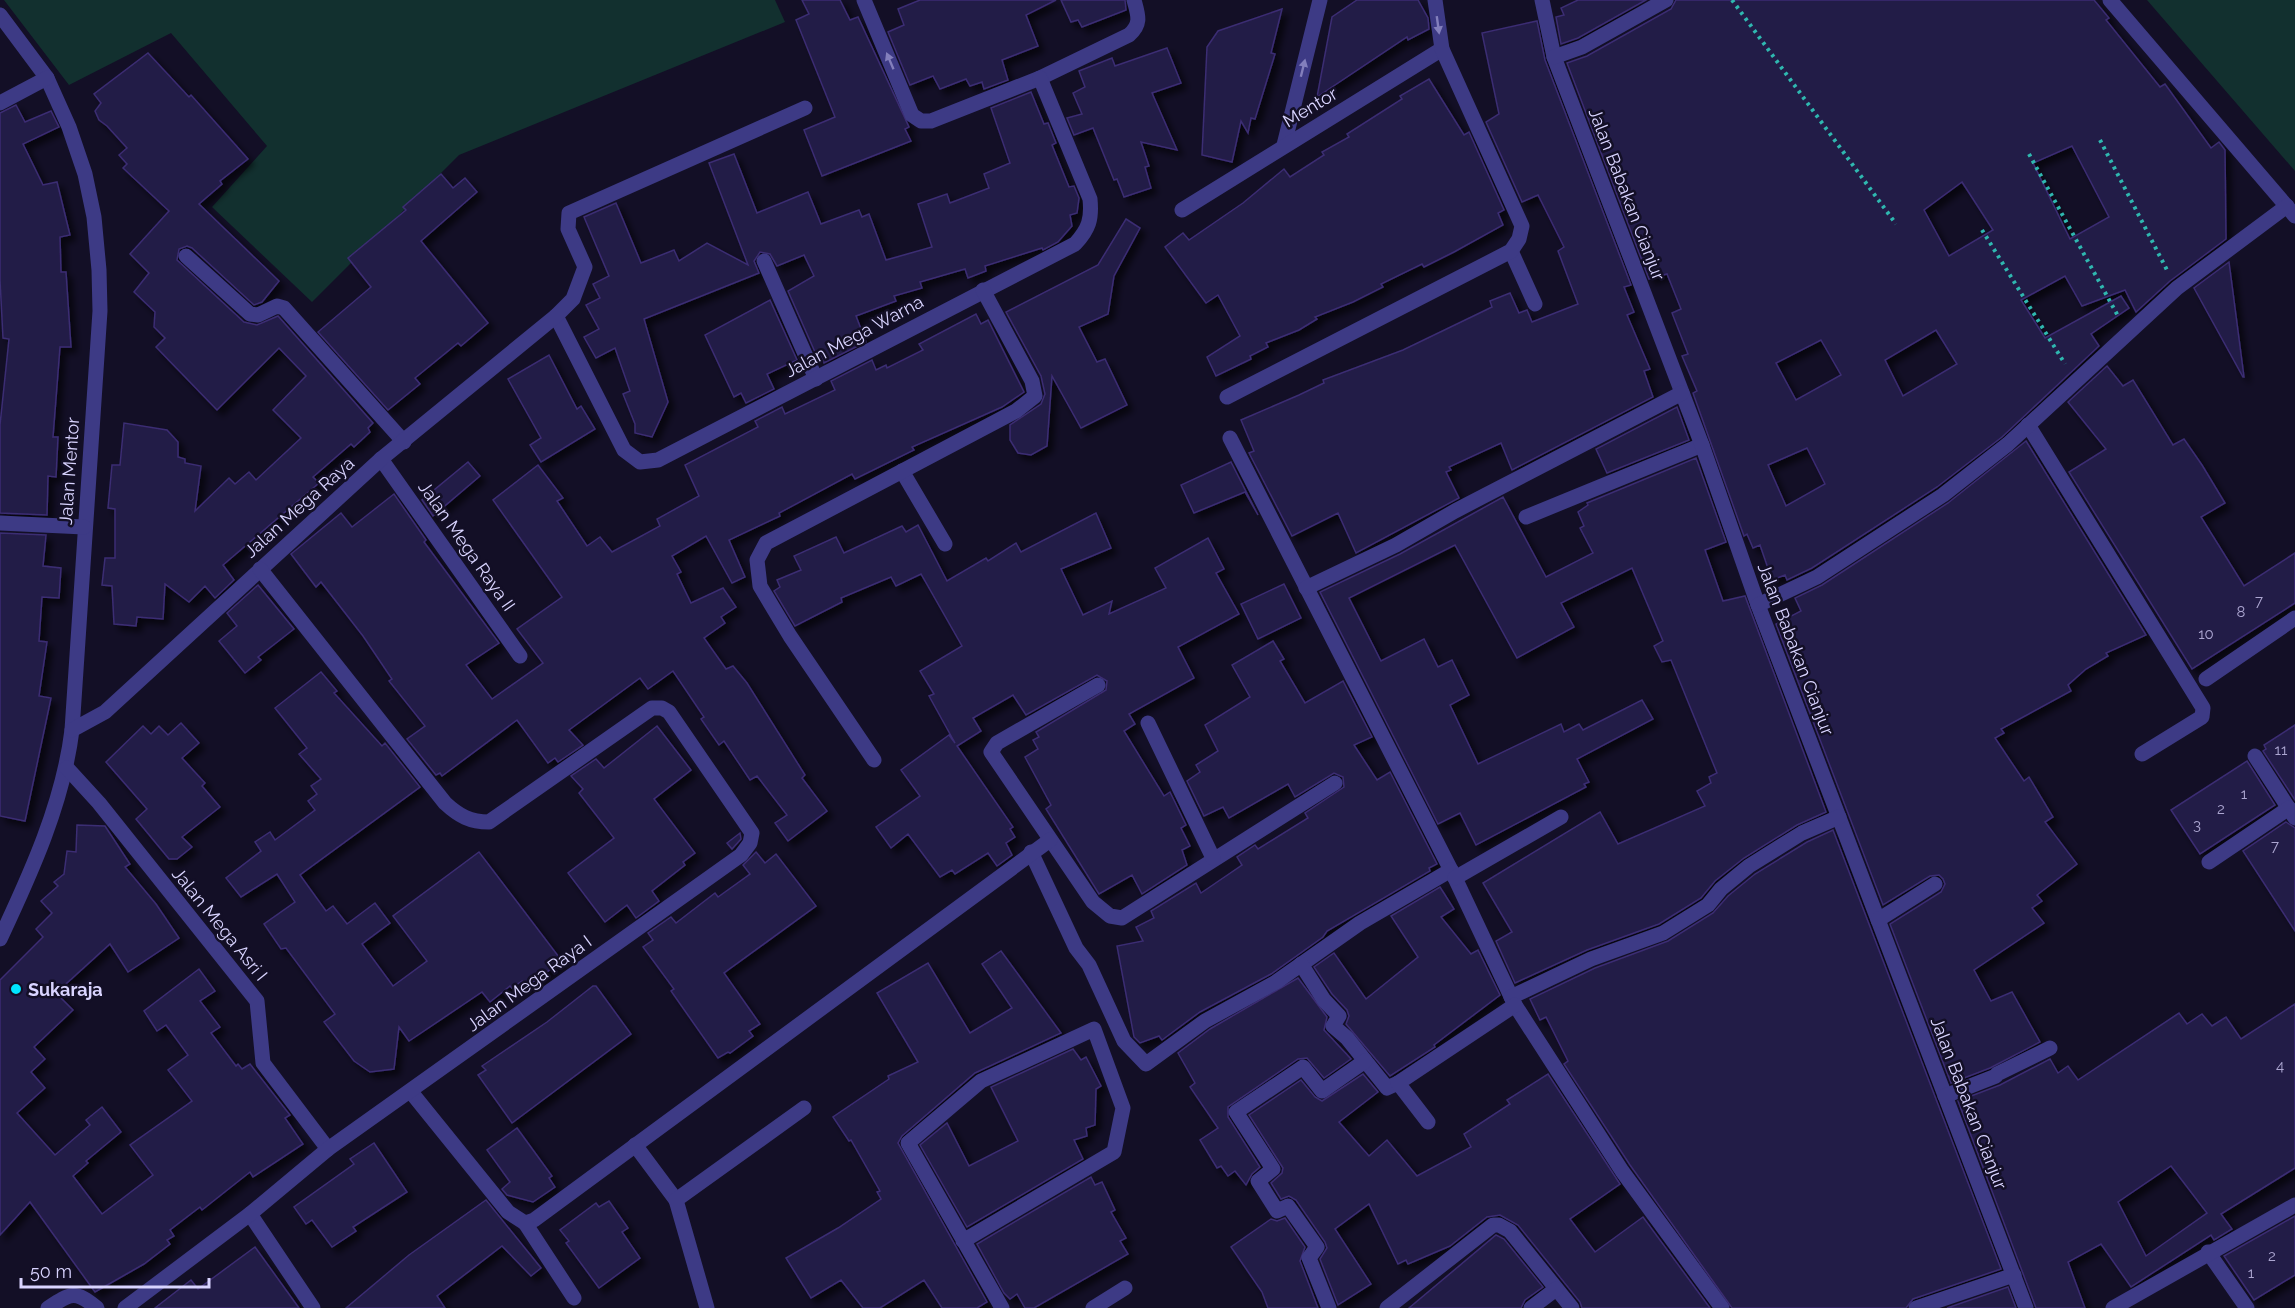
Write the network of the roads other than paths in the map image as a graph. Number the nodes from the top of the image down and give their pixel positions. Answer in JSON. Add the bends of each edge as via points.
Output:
{"nodes":[{"id":1,"x":1134,"y":0,"type":"edge"},
{"id":2,"x":1320,"y":0,"type":"edge"},
{"id":3,"x":1435,"y":0,"type":"edge"},
{"id":4,"x":1542,"y":0,"type":"edge"},
{"id":5,"x":1666,"y":0,"type":"edge"},
{"id":6,"x":2110,"y":0,"type":"edge"},
{"id":7,"x":867,"y":1,"type":"edge"},
{"id":8,"x":0,"y":15,"type":"edge"},
{"id":9,"x":1442,"y":49,"type":"junction"},
{"id":10,"x":1554,"y":57,"type":"junction"},
{"id":11,"x":47,"y":78,"type":"junction"},
{"id":12,"x":1040,"y":78,"type":"junction"},
{"id":13,"x":0,"y":103,"type":"edge"},
{"id":14,"x":805,"y":108,"type":"dead end"},
{"id":15,"x":1284,"y":145,"type":"junction"},
{"id":16,"x":1182,"y":210,"type":"dead end"},
{"id":17,"x":2291,"y":211,"type":"edge"},
{"id":18,"x":1511,"y":251,"type":"junction"},
{"id":19,"x":186,"y":256,"type":"dead end"},
{"id":20,"x":764,"y":261,"type":"dead end"},
{"id":21,"x":983,"y":290,"type":"junction"},
{"id":22,"x":1535,"y":304,"type":"dead end"},
{"id":23,"x":556,"y":316,"type":"junction"},
{"id":24,"x":816,"y":379,"type":"junction"},
{"id":25,"x":1682,"y":393,"type":"junction"},
{"id":26,"x":1227,"y":397,"type":"dead end"},
{"id":27,"x":2028,"y":424,"type":"junction"},
{"id":28,"x":1230,"y":438,"type":"dead end"},
{"id":29,"x":404,"y":442,"type":"junction"},
{"id":30,"x":1702,"y":445,"type":"junction"},
{"id":31,"x":381,"y":459,"type":"junction"},
{"id":32,"x":902,"y":471,"type":"junction"},
{"id":33,"x":1526,"y":517,"type":"dead end"},
{"id":34,"x":0,"y":523,"type":"edge"},
{"id":35,"x":84,"y":527,"type":"junction"},
{"id":36,"x":945,"y":544,"type":"dead end"},
{"id":37,"x":260,"y":569,"type":"junction"},
{"id":38,"x":1306,"y":588,"type":"junction"},
{"id":39,"x":1758,"y":605,"type":"junction"},
{"id":40,"x":2295,"y":618,"type":"edge"},
{"id":41,"x":520,"y":656,"type":"dead end"},
{"id":42,"x":2206,"y":679,"type":"dead end"},
{"id":43,"x":1098,"y":685,"type":"dead end"},
{"id":44,"x":1148,"y":723,"type":"dead end"},
{"id":45,"x":72,"y":730,"type":"junction"},
{"id":46,"x":2142,"y":754,"type":"dead end"},
{"id":47,"x":2255,"y":756,"type":"dead end"},
{"id":48,"x":874,"y":760,"type":"dead end"},
{"id":49,"x":67,"y":768,"type":"junction"},
{"id":50,"x":1335,"y":783,"type":"dead end"},
{"id":51,"x":2292,"y":813,"type":"edge"},
{"id":52,"x":1839,"y":816,"type":"junction"},
{"id":53,"x":1561,"y":817,"type":"dead end"},
{"id":54,"x":1050,"y":840,"type":"junction"},
{"id":55,"x":1031,"y":852,"type":"junction"},
{"id":56,"x":1213,"y":858,"type":"junction"},
{"id":57,"x":2209,"y":862,"type":"dead end"},
{"id":58,"x":1453,"y":874,"type":"junction"},
{"id":59,"x":1935,"y":884,"type":"dead end"},
{"id":60,"x":1878,"y":920,"type":"junction"},
{"id":61,"x":0,"y":939,"type":"edge"},
{"id":62,"x":1301,"y":964,"type":"junction"},
{"id":63,"x":1513,"y":1001,"type":"junction"},
{"id":64,"x":2050,"y":1048,"type":"dead end"},
{"id":65,"x":1365,"y":1061,"type":"junction"},
{"id":66,"x":1398,"y":1083,"type":"junction"},
{"id":67,"x":411,"y":1092,"type":"junction"},
{"id":68,"x":1945,"y":1096,"type":"junction"},
{"id":69,"x":804,"y":1108,"type":"dead end"},
{"id":70,"x":1428,"y":1122,"type":"dead end"},
{"id":71,"x":635,"y":1145,"type":"junction"},
{"id":72,"x":328,"y":1149,"type":"junction"},
{"id":73,"x":676,"y":1200,"type":"junction"},
{"id":74,"x":2295,"y":1205,"type":"edge"},
{"id":75,"x":250,"y":1214,"type":"junction"},
{"id":76,"x":525,"y":1223,"type":"junction"},
{"id":77,"x":963,"y":1241,"type":"junction"},
{"id":78,"x":2208,"y":1252,"type":"junction"},
{"id":79,"x":2014,"y":1275,"type":"junction"},
{"id":80,"x":1125,"y":1288,"type":"dead end"},
{"id":81,"x":1556,"y":1289,"type":"junction"},
{"id":82,"x":574,"y":1298,"type":"dead end"},
{"id":83,"x":48,"y":1308,"type":"edge"},
{"id":84,"x":97,"y":1308,"type":"edge"},
{"id":85,"x":125,"y":1308,"type":"edge"},
{"id":86,"x":313,"y":1308,"type":"edge"},
{"id":87,"x":707,"y":1308,"type":"edge"},
{"id":88,"x":1002,"y":1308,"type":"edge"},
{"id":89,"x":1093,"y":1308,"type":"edge"},
{"id":90,"x":1329,"y":1308,"type":"edge"},
{"id":91,"x":1388,"y":1308,"type":"edge"},
{"id":92,"x":1531,"y":1308,"type":"edge"},
{"id":93,"x":1572,"y":1308,"type":"edge"},
{"id":94,"x":1722,"y":1308,"type":"edge"},
{"id":95,"x":1916,"y":1308,"type":"edge"},
{"id":96,"x":2026,"y":1308,"type":"edge"},
{"id":97,"x":2113,"y":1308,"type":"edge"},
{"id":98,"x":2247,"y":1308,"type":"edge"}],
"edges":[{"from":1,"to":12,"type":"street","via":[[1139,20],[1129,35]]},
{"from":15,"to":2,"type":"street","name":"Mentor","one_way":true},
{"from":3,"to":9,"type":"street","one_way":true},
{"from":4,"to":10,"type":"street","name":"Jalan Babakan Cianjur"},
{"from":5,"to":10,"type":"street","via":[[1582,47]]},
{"from":6,"to":17,"type":"street"},
{"from":12,"to":7,"type":"street","one_way":true,"via":[[931,121],[921,121],[912,115]]},
{"from":8,"to":11,"type":"street","name":"Jalan Mentor"},
{"from":9,"to":15,"type":"street","name":"Mentor"},
{"from":9,"to":18,"type":"street","via":[[1522,226]]},
{"from":10,"to":25,"type":"street","name":"Jalan Babakan Cianjur"},
{"from":11,"to":13,"type":"street"},
{"from":11,"to":35,"type":"street","name":"Jalan Mentor","via":[[85,174],[99,270],[100,311]]},
{"from":12,"to":21,"type":"street","name":"Jalan Mega Warna","via":[[1090,199],[1090,225],[1075,244]]},
{"from":14,"to":23,"type":"street","name":"Jalan Mega Raya","via":[[569,213],[568,229],[585,267],[573,299]]},
{"from":15,"to":16,"type":"street"},
{"from":17,"to":27,"type":"street","via":[[2177,288]]},
{"from":18,"to":22,"type":"street"},
{"from":18,"to":26,"type":"street"},
{"from":19,"to":29,"type":"street","via":[[250,314],[258,315],[277,306],[284,308]]},
{"from":20,"to":24,"type":"street"},
{"from":21,"to":24,"type":"street","name":"Jalan Mega Warna"},
{"from":21,"to":32,"type":"street","via":[[1032,381],[1035,396],[1016,411]]},
{"from":23,"to":24,"type":"street","name":"Jalan Mega Warna","via":[[624,450],[640,462],[658,460]]},
{"from":23,"to":29,"type":"street","name":"Jalan Mega Raya"},
{"from":25,"to":30,"type":"street","name":"Jalan Babakan Cianjur"},
{"from":25,"to":38,"type":"street","via":[[1396,545]]},
{"from":27,"to":39,"type":"street","via":[[1943,495],[1817,577]]},
{"from":27,"to":46,"type":"street","via":[[2203,708],[2202,717]]},
{"from":28,"to":38,"type":"street"},
{"from":29,"to":31,"type":"street","name":"Jalan Mega Raya"},
{"from":30,"to":33,"type":"street"},
{"from":30,"to":39,"type":"street","name":"Jalan Babakan Cianjur"},
{"from":31,"to":37,"type":"street","name":"Jalan Mega Raya"},
{"from":31,"to":41,"type":"street","name":"Jalan Mega Raya II"},
{"from":32,"to":36,"type":"street"},
{"from":32,"to":48,"type":"street","via":[[766,543],[757,560],[760,586]]},
{"from":34,"to":35,"type":"street"},
{"from":35,"to":45,"type":"street","name":"Jalan Mentor"},
{"from":37,"to":45,"type":"street","name":"Jalan Mega Raya","via":[[105,712]]},
{"from":37,"to":67,"type":"street","name":"Jalan Mega Raya I","via":[[459,816],[489,822],[652,708],[662,708],[669,712],[753,833],[741,855]]},
{"from":38,"to":58,"type":"street"},
{"from":39,"to":52,"type":"street","name":"Jalan Babakan Cianjur"},
{"from":40,"to":42,"type":"street"},
{"from":43,"to":54,"type":"street","via":[[993,747],[994,758]]},
{"from":44,"to":56,"type":"street"},
{"from":45,"to":49,"type":"street","name":"Jalan Mentor"},
{"from":47,"to":51,"type":"street"},
{"from":49,"to":61,"type":"street","name":"Jalan Mentor","via":[[30,877]]},
{"from":49,"to":72,"type":"street","name":"Jalan Mega Asri I","via":[[257,1001],[263,1063]]},
{"from":50,"to":56,"type":"street"},
{"from":51,"to":57,"type":"street"},
{"from":52,"to":60,"type":"street","name":"Jalan Babakan Cianjur"},
{"from":52,"to":63,"type":"street","via":[[1802,833],[1749,866],[1708,905],[1663,933],[1591,959]]},
{"from":53,"to":58,"type":"street"},
{"from":54,"to":55,"type":"street"},
{"from":54,"to":56,"type":"street","via":[[1097,906],[1110,916],[1122,918]]},
{"from":55,"to":62,"type":"street","via":[[1124,1041],[1146,1064],[1205,1021]]},
{"from":55,"to":71,"type":"street"},
{"from":58,"to":62,"type":"street","via":[[1360,923]]},
{"from":58,"to":63,"type":"street"},
{"from":59,"to":60,"type":"street"},
{"from":60,"to":68,"type":"street","name":"Jalan Babakan Cianjur"},
{"from":62,"to":65,"type":"street","via":[[1339,1016],[1333,1026]]},
{"from":63,"to":66,"type":"street"},
{"from":63,"to":94,"type":"street","via":[[1622,1171]]},
{"from":64,"to":68,"type":"street","via":[[1996,1076]]},
{"from":65,"to":66,"type":"street","via":[[1387,1088]]},
{"from":65,"to":90,"type":"street","via":[[1322,1091],[1304,1067],[1236,1112],[1274,1169],[1258,1181],[1277,1211],[1288,1206],[1317,1247],[1309,1258]]},
{"from":66,"to":70,"type":"street"},
{"from":67,"to":72,"type":"street"},
{"from":67,"to":76,"type":"street","via":[[508,1212]]},
{"from":68,"to":79,"type":"street","name":"Jalan Babakan Cianjur"},
{"from":69,"to":73,"type":"street"},
{"from":71,"to":73,"type":"street"},
{"from":71,"to":76,"type":"street"},
{"from":72,"to":75,"type":"street"},
{"from":73,"to":87,"type":"street"},
{"from":74,"to":78,"type":"street"},
{"from":75,"to":85,"type":"street"},
{"from":75,"to":86,"type":"street"},
{"from":76,"to":82,"type":"street"},
{"from":77,"to":77,"type":"street","via":[[908,1143],[981,1081],[1094,1029],[1124,1108],[1114,1152]]},
{"from":77,"to":88,"type":"street"},
{"from":78,"to":97,"type":"street"},
{"from":78,"to":98,"type":"street"},
{"from":79,"to":95,"type":"street"},
{"from":79,"to":96,"type":"street","name":"Jalan Babakan Cianjur"},
{"from":80,"to":89,"type":"street"},
{"from":81,"to":91,"type":"street","via":[[1510,1231],[1493,1225]]},
{"from":81,"to":92,"type":"street"},
{"from":81,"to":93,"type":"street"},
{"from":83,"to":84,"type":"street","via":[[69,1294],[78,1295]]}]}
